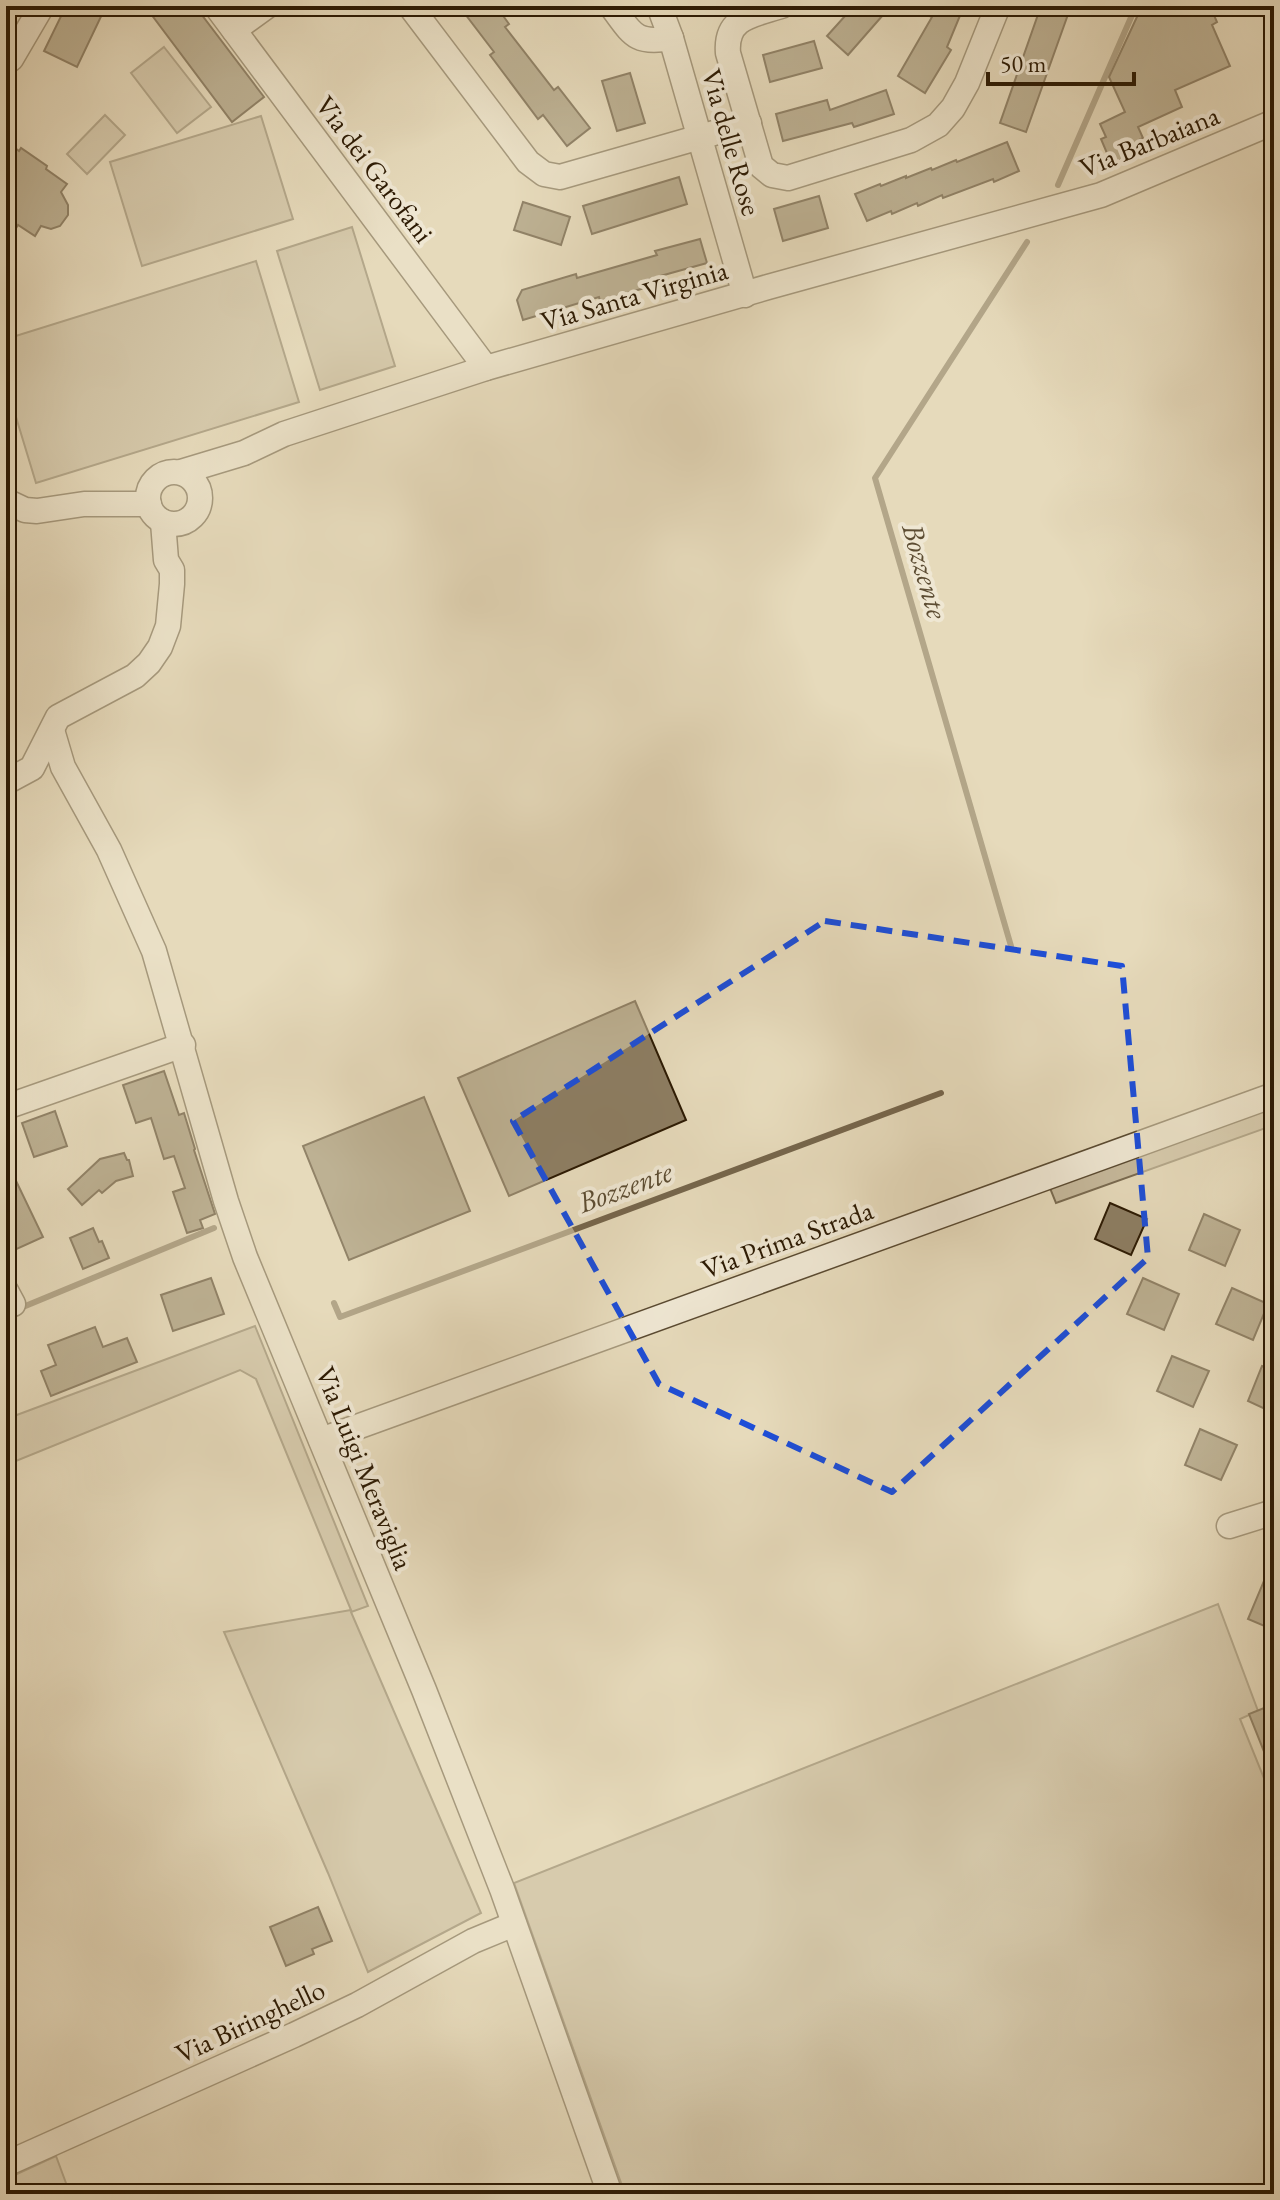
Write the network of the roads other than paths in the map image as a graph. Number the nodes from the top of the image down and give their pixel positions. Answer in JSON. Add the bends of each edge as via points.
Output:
{"nodes":[{"id":1,"x":42,"y":6,"type":"edge"},
{"id":2,"x":216,"y":6,"type":"edge"},
{"id":3,"x":267,"y":6,"type":"edge"},
{"id":4,"x":410,"y":6,"type":"edge"},
{"id":5,"x":611,"y":6,"type":"edge"},
{"id":6,"x":659,"y":6,"type":"edge"},
{"id":7,"x":781,"y":6,"type":"edge"},
{"id":8,"x":998,"y":6,"type":"edge"},
{"id":9,"x":234,"y":30,"type":"junction"},
{"id":10,"x":671,"y":38,"type":"junction"},
{"id":11,"x":6,"y":62,"type":"edge"},
{"id":12,"x":1274,"y":122,"type":"edge"},
{"id":13,"x":749,"y":123,"type":"junction"},
{"id":14,"x":699,"y":138,"type":"junction"},
{"id":15,"x":1045,"y":211,"type":"joint"},
{"id":16,"x":745,"y":295,"type":"junction"},
{"id":17,"x":486,"y":368,"type":"junction"},
{"id":18,"x":244,"y":453,"type":"junction"},
{"id":19,"x":181,"y":472,"type":"junction"},
{"id":20,"x":201,"y":499,"type":"junction"},
{"id":21,"x":6,"y":501,"type":"edge"},
{"id":22,"x":167,"y":516,"type":"junction"},
{"id":23,"x":52,"y":730,"type":"junction"},
{"id":24,"x":63,"y":767,"type":"junction"},
{"id":25,"x":32,"y":768,"type":"junction"},
{"id":26,"x":6,"y":782,"type":"edge"},
{"id":27,"x":183,"y":1045,"type":"junction"},
{"id":28,"x":1274,"y":1095,"type":"edge"},
{"id":29,"x":6,"y":1106,"type":"edge"},
{"id":30,"x":321,"y":1440,"type":"junction"},
{"id":31,"x":1274,"y":1512,"type":"edge"},
{"id":32,"x":1229,"y":1526,"type":"dead end"},
{"id":33,"x":514,"y":1924,"type":"junction"},
{"id":34,"x":6,"y":2164,"type":"edge"},
{"id":35,"x":610,"y":2194,"type":"edge"}],
"edges":[{"from":1,"to":11,"type":"street"},
{"from":2,"to":9,"type":"street","name":"Via dei Garofani"},
{"from":3,"to":9,"type":"street"},
{"from":4,"to":14,"type":"street","via":[[528,162],[544,174],[560,177]]},
{"from":5,"to":10,"type":"street","via":[[633,35],[652,41]]},
{"from":6,"to":10,"type":"street","name":"Via delle Rose"},
{"from":7,"to":13,"type":"street","via":[[742,19],[727,40]]},
{"from":8,"to":13,"type":"street","via":[[953,108],[938,125],[911,140],[788,178],[761,166]]},
{"from":9,"to":17,"type":"street","name":"Via dei Garofani"},
{"from":10,"to":14,"type":"street","name":"Via delle Rose"},
{"from":12,"to":15,"type":"street","name":"Via Barbaiana","via":[[1101,195]]},
{"from":13,"to":14,"type":"street"},
{"from":14,"to":16,"type":"street","name":"Via delle Rose"},
{"from":15,"to":16,"type":"street","name":"Via Santa Virginia"},
{"from":16,"to":17,"type":"street","name":"Via Santa Virginia"},
{"from":17,"to":18,"type":"street","name":"Via Santa Virginia","via":[[284,434]]},
{"from":18,"to":19,"type":"street","name":"Via Santa Virginia"},
{"from":18,"to":20,"type":"street","name":"Via Santa Virginia"},
{"from":19,"to":20,"type":"street","via":[[194,480]]},
{"from":19,"to":22,"type":"street","via":[[155,479],[148,493]]},
{"from":20,"to":22,"type":"street","via":[[195,515]]},
{"from":21,"to":22,"type":"street","via":[[25,510],[84,504]]},
{"from":22,"to":23,"type":"street","via":[[180,561],[172,570],[168,626],[160,647],[135,676],[65,711]]},
{"from":23,"to":24,"type":"street","name":"Via Luigi Meraviglia"},
{"from":23,"to":25,"type":"street"},
{"from":24,"to":25,"type":"street"},
{"from":24,"to":27,"type":"street","name":"Via Luigi Meraviglia","via":[[109,850],[154,951]]},
{"from":25,"to":26,"type":"street"},
{"from":27,"to":29,"type":"street"},
{"from":27,"to":30,"type":"street","name":"Via Luigi Meraviglia","via":[[245,1257]]},
{"from":28,"to":30,"type":"street","name":"Via Prima Strada"},
{"from":30,"to":33,"type":"street","name":"Via Luigi Meraviglia"},
{"from":31,"to":32,"type":"street"},
{"from":33,"to":34,"type":"street","name":"Via Biringhello","via":[[294,2035]]},
{"from":33,"to":35,"type":"street","name":"Via Luigi Meraviglia"}]}
